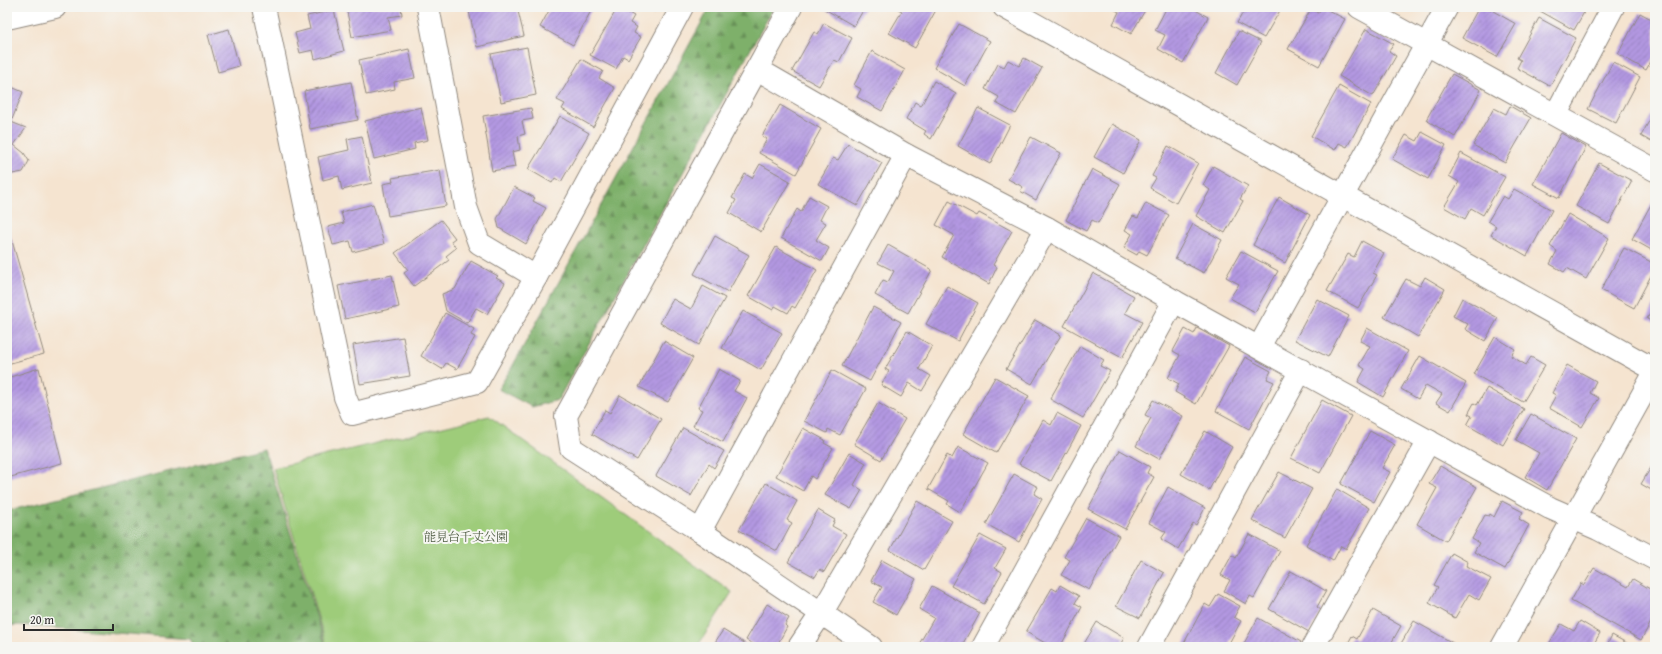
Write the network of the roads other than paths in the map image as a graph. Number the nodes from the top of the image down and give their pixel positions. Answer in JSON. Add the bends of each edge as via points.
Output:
{"nodes":[{"id":1,"x":55,"y":7,"type":"edge"},
{"id":2,"x":264,"y":7,"type":"edge"},
{"id":3,"x":428,"y":7,"type":"edge"},
{"id":4,"x":682,"y":7,"type":"edge"},
{"id":5,"x":791,"y":7,"type":"edge"},
{"id":6,"x":1004,"y":7,"type":"edge"},
{"id":7,"x":1359,"y":7,"type":"edge"},
{"id":8,"x":1447,"y":7,"type":"edge"},
{"id":9,"x":1613,"y":7,"type":"edge"},
{"id":10,"x":7,"y":18,"type":"edge"},
{"id":11,"x":1426,"y":45,"type":"junction"},
{"id":12,"x":757,"y":69,"type":"junction"},
{"id":13,"x":1556,"y":114,"type":"junction"},
{"id":14,"x":906,"y":155,"type":"junction"},
{"id":15,"x":1655,"y":170,"type":"edge"},
{"id":16,"x":1343,"y":196,"type":"junction"},
{"id":17,"x":1048,"y":228,"type":"junction"},
{"id":18,"x":536,"y":277,"type":"junction"},
{"id":19,"x":1174,"y":301,"type":"junction"},
{"id":20,"x":1259,"y":347,"type":"junction"},
{"id":21,"x":1301,"y":370,"type":"junction"},
{"id":22,"x":1655,"y":371,"type":"edge"},
{"id":23,"x":1429,"y":441,"type":"junction"},
{"id":24,"x":1573,"y":519,"type":"junction"},
{"id":25,"x":700,"y":531,"type":"junction"},
{"id":26,"x":1655,"y":559,"type":"edge"},
{"id":27,"x":821,"y":614,"type":"junction"},
{"id":28,"x":799,"y":647,"type":"edge"},
{"id":29,"x":871,"y":647,"type":"edge"},
{"id":30,"x":983,"y":647,"type":"edge"},
{"id":31,"x":1149,"y":647,"type":"edge"},
{"id":32,"x":1313,"y":647,"type":"edge"},
{"id":33,"x":1502,"y":647,"type":"edge"}],
"edges":[{"from":1,"to":10,"type":"street"},
{"from":2,"to":18,"type":"street","via":[[345,397],[352,414],[477,382]]},
{"from":3,"to":18,"type":"street","via":[[466,207],[479,243]]},
{"from":4,"to":18,"type":"street"},
{"from":5,"to":12,"type":"street"},
{"from":6,"to":16,"type":"street"},
{"from":7,"to":11,"type":"street"},
{"from":8,"to":11,"type":"street"},
{"from":9,"to":13,"type":"street"},
{"from":11,"to":13,"type":"street"},
{"from":11,"to":16,"type":"street"},
{"from":12,"to":14,"type":"street"},
{"from":12,"to":25,"type":"street","via":[[566,416],[571,448]]},
{"from":13,"to":15,"type":"street"},
{"from":14,"to":17,"type":"street"},
{"from":14,"to":25,"type":"street"},
{"from":16,"to":20,"type":"street"},
{"from":16,"to":22,"type":"street"},
{"from":17,"to":19,"type":"street"},
{"from":17,"to":27,"type":"street"},
{"from":19,"to":20,"type":"street"},
{"from":19,"to":30,"type":"street"},
{"from":20,"to":21,"type":"street"},
{"from":21,"to":23,"type":"street"},
{"from":21,"to":31,"type":"street"},
{"from":22,"to":24,"type":"street"},
{"from":23,"to":24,"type":"street"},
{"from":23,"to":32,"type":"street"},
{"from":24,"to":26,"type":"street"},
{"from":24,"to":33,"type":"street"},
{"from":25,"to":27,"type":"street"},
{"from":27,"to":28,"type":"street"},
{"from":27,"to":29,"type":"street"}]}
